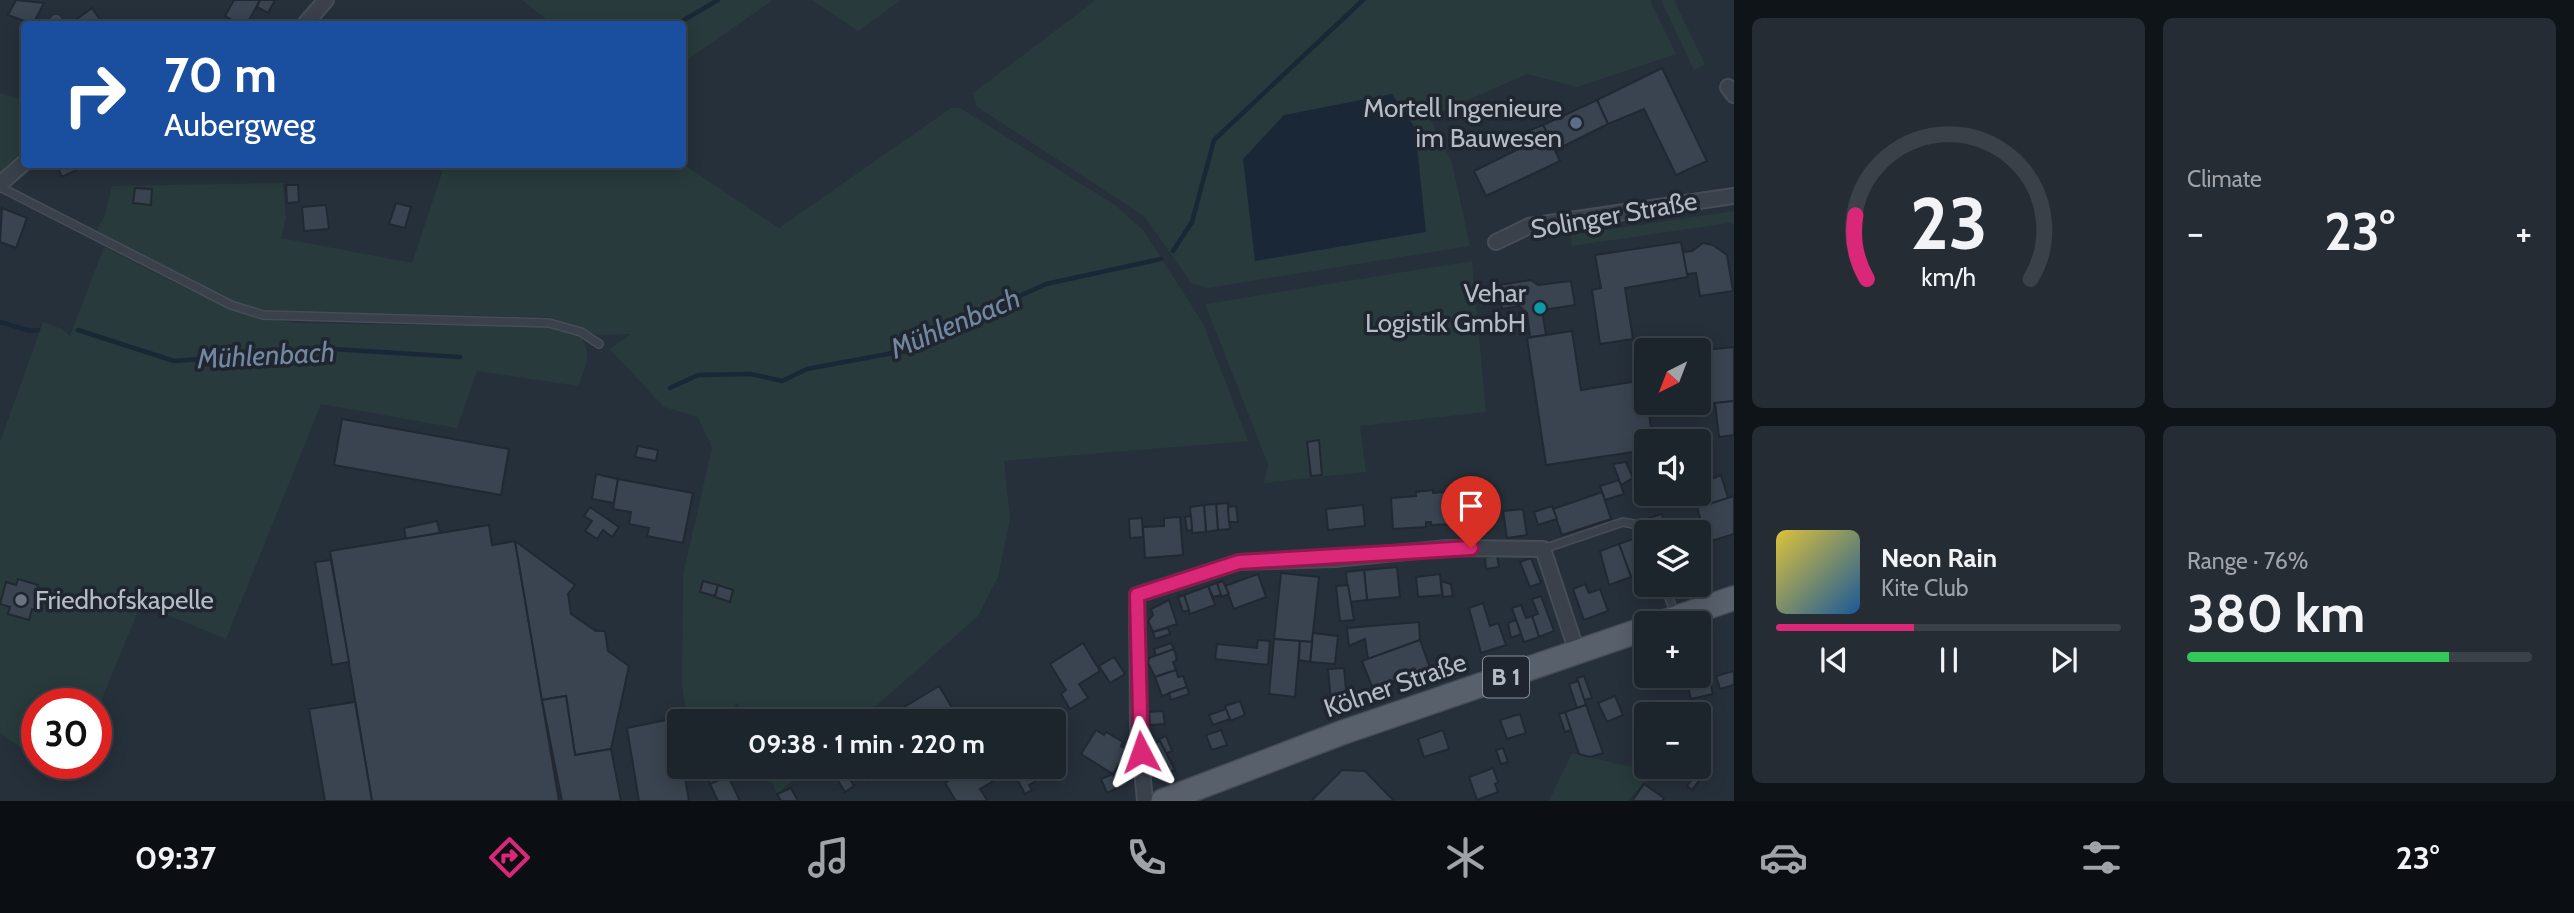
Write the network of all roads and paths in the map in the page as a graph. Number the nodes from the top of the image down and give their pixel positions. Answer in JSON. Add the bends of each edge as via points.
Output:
{"nodes":[{"id":1,"x":326,"y":0,"type":"edge"},
{"id":2,"x":308,"y":21,"type":"edge"},
{"id":3,"x":21,"y":166,"type":"edge"},
{"id":4,"x":0,"y":186,"type":"edge"},
{"id":5,"x":1734,"y":196,"type":"edge"},
{"id":6,"x":1496,"y":242,"type":"dead end"},
{"id":7,"x":599,"y":344,"type":"dead end"},
{"id":8,"x":1634,"y":524,"type":"edge"},
{"id":9,"x":1543,"y":549,"type":"junction"},
{"id":10,"x":1734,"y":598,"type":"edge"},
{"id":11,"x":1696,"y":611,"type":"edge"},
{"id":12,"x":1634,"y":632,"type":"edge"},
{"id":13,"x":1577,"y":652,"type":"junction"},
{"id":14,"x":1146,"y":801,"type":"edge"},
{"id":15,"x":1163,"y":801,"type":"edge"}],
"edges":[{"from":1,"to":2,"type":"street"},
{"from":3,"to":4,"type":"street"},
{"from":4,"to":7,"type":"lane","via":[[231,305],[263,316],[549,323],[581,332]]},
{"from":5,"to":6,"type":"street","name":"Solinger Straße","via":[[1529,226]]},
{"from":8,"to":9,"type":"lane","via":[[1623,522]]},
{"from":9,"to":13,"type":"street"},
{"from":9,"to":14,"type":"street","via":[[1447,548],[1239,562],[1137,595],[1138,727]]},
{"from":10,"to":11,"type":"main road"},
{"from":12,"to":13,"type":"main road","name":"Kölner Straße","number":"B 1"},
{"from":13,"to":15,"type":"main road","name":"Kölner Straße","number":"B 1","via":[[1341,733]]}]}
